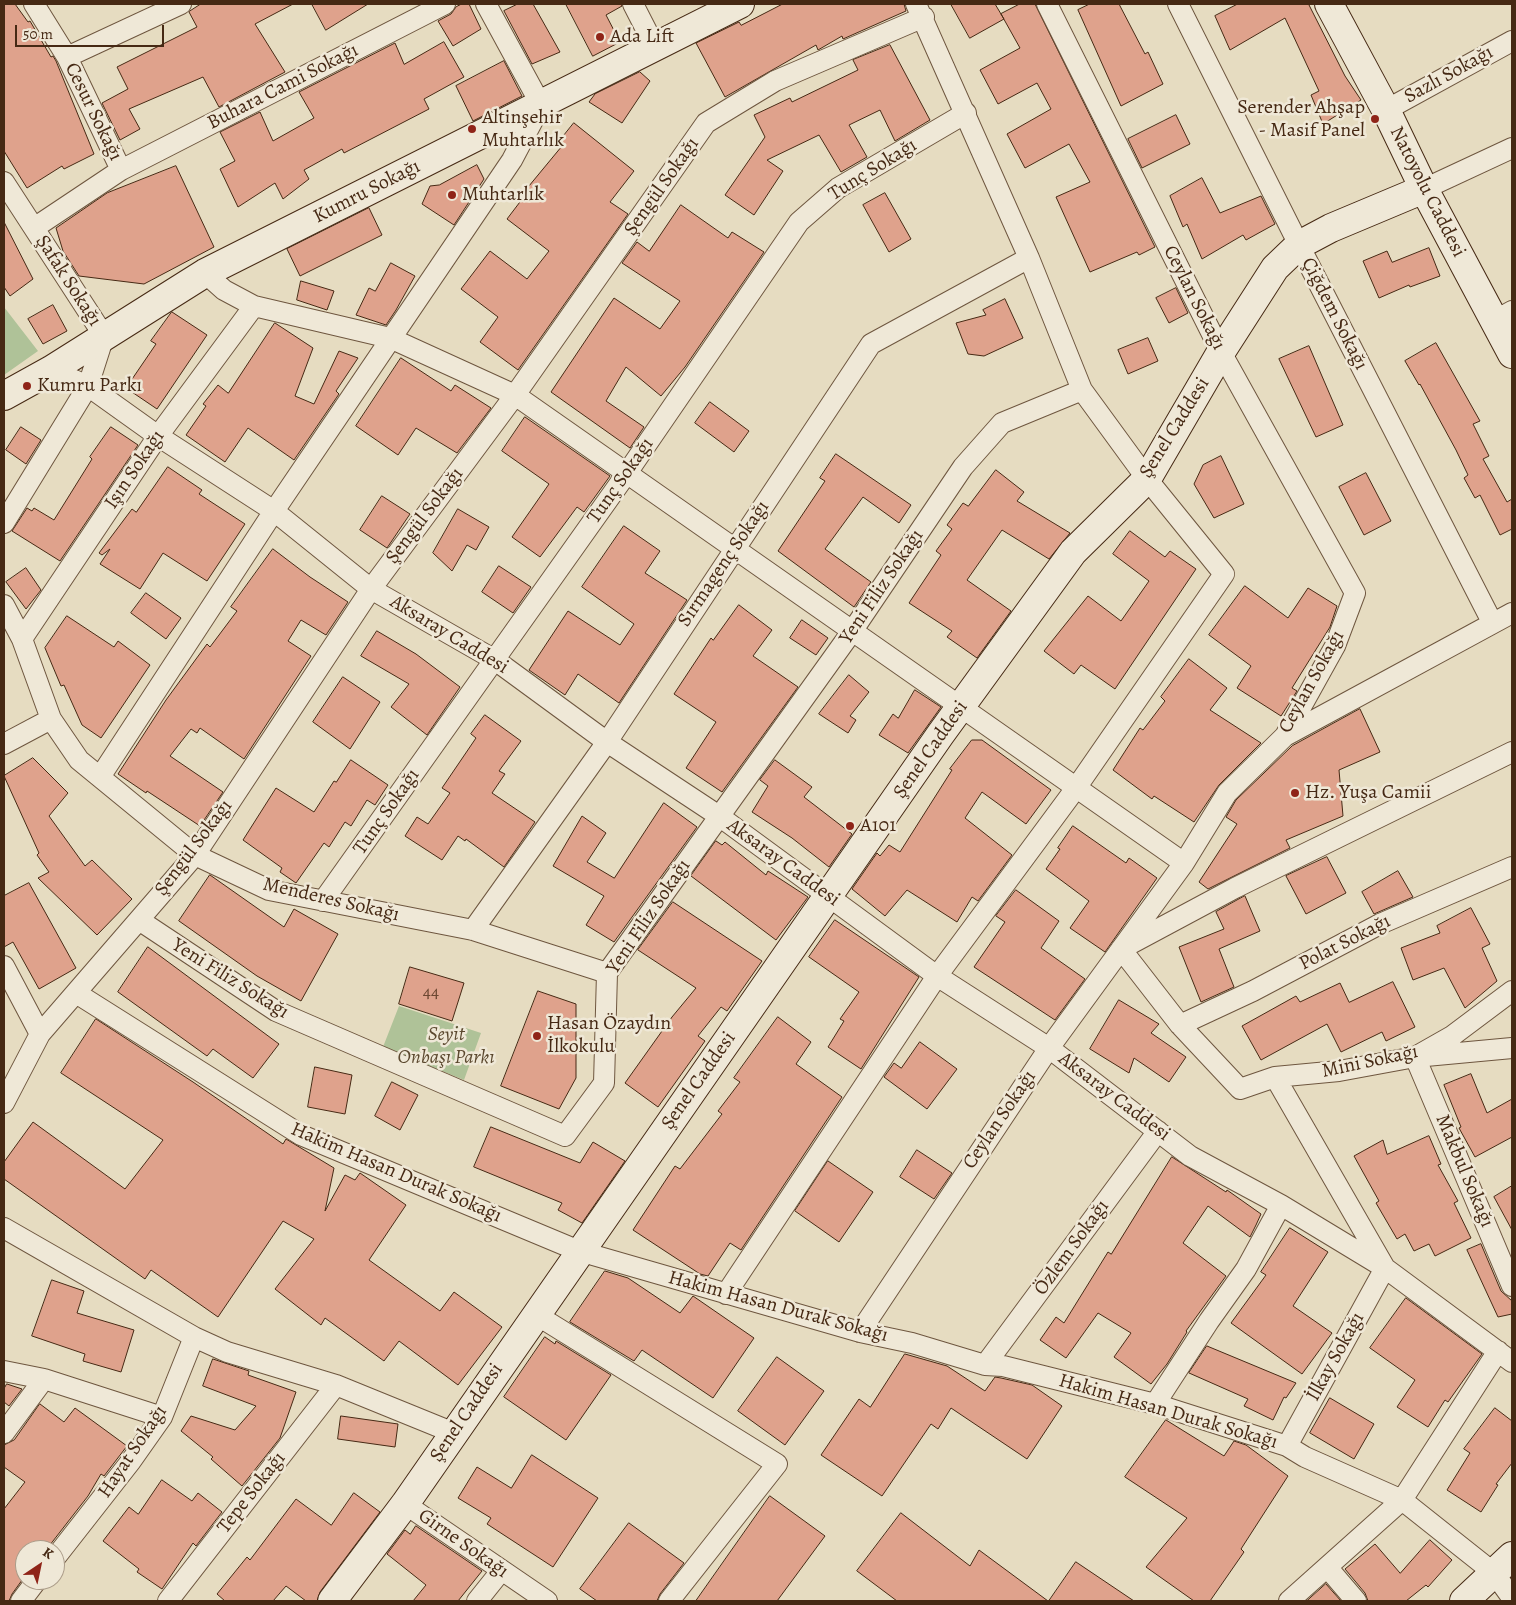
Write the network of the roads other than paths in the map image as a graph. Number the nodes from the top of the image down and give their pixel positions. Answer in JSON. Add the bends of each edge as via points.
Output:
{"nodes":[{"id":1,"x":34,"y":4,"type":"edge"},
{"id":2,"x":181,"y":4,"type":"edge"},
{"id":3,"x":444,"y":4,"type":"edge"},
{"id":4,"x":486,"y":4,"type":"edge"},
{"id":5,"x":633,"y":4,"type":"edge"},
{"id":6,"x":740,"y":4,"type":"edge"},
{"id":7,"x":1047,"y":4,"type":"edge"},
{"id":8,"x":1178,"y":4,"type":"edge"},
{"id":9,"x":1329,"y":4,"type":"edge"},
{"id":10,"x":920,"y":10,"type":"edge"},
{"id":11,"x":1512,"y":41,"type":"edge"},
{"id":12,"x":655,"y":48,"type":"junction"},
{"id":13,"x":67,"y":57,"type":"junction"},
{"id":14,"x":541,"y":105,"type":"junction"},
{"id":15,"x":1386,"y":110,"type":"junction"},
{"id":16,"x":966,"y":113,"type":"junction"},
{"id":17,"x":1512,"y":148,"type":"edge"},
{"id":18,"x":121,"y":170,"type":"junction"},
{"id":19,"x":4,"y":182,"type":"edge"},
{"id":20,"x":1424,"y":189,"type":"junction"},
{"id":21,"x":34,"y":228,"type":"junction"},
{"id":22,"x":1299,"y":245,"type":"junction"},
{"id":23,"x":1029,"y":258,"type":"junction"},
{"id":24,"x":205,"y":273,"type":"junction"},
{"id":25,"x":254,"y":306,"type":"junction"},
{"id":26,"x":1503,"y":316,"type":"edge"},
{"id":27,"x":104,"y":336,"type":"junction"},
{"id":28,"x":390,"y":338,"type":"junction"},
{"id":29,"x":1221,"y":352,"type":"junction"},
{"id":30,"x":1512,"y":354,"type":"edge"},
{"id":31,"x":51,"y":370,"type":"junction"},
{"id":32,"x":88,"y":386,"type":"junction"},
{"id":33,"x":1082,"y":390,"type":"junction"},
{"id":34,"x":515,"y":395,"type":"junction"},
{"id":35,"x":4,"y":396,"type":"edge"},
{"id":36,"x":158,"y":436,"type":"junction"},
{"id":37,"x":627,"y":473,"type":"junction"},
{"id":38,"x":1147,"y":479,"type":"junction"},
{"id":39,"x":274,"y":511,"type":"junction"},
{"id":40,"x":4,"y":523,"type":"edge"},
{"id":41,"x":734,"y":547,"type":"junction"},
{"id":42,"x":371,"y":589,"type":"junction"},
{"id":43,"x":4,"y":605,"type":"edge"},
{"id":44,"x":1512,"y":613,"type":"edge"},
{"id":45,"x":1492,"y":622,"type":"junction"},
{"id":46,"x":853,"y":630,"type":"junction"},
{"id":47,"x":22,"y":638,"type":"junction"},
{"id":48,"x":495,"y":660,"type":"junction"},
{"id":49,"x":962,"y":706,"type":"junction"},
{"id":50,"x":51,"y":719,"type":"junction"},
{"id":51,"x":1284,"y":736,"type":"junction"},
{"id":52,"x":607,"y":742,"type":"junction"},
{"id":53,"x":4,"y":744,"type":"edge"},
{"id":54,"x":1512,"y":752,"type":"edge"},
{"id":55,"x":100,"y":777,"type":"junction"},
{"id":56,"x":1076,"y":788,"type":"junction"},
{"id":57,"x":719,"y":816,"type":"junction"},
{"id":58,"x":194,"y":855,"type":"junction"},
{"id":59,"x":1184,"y":863,"type":"junction"},
{"id":60,"x":1512,"y":867,"type":"edge"},
{"id":61,"x":830,"y":896,"type":"junction"},
{"id":62,"x":323,"y":901,"type":"junction"},
{"id":63,"x":139,"y":920,"type":"junction"},
{"id":64,"x":473,"y":930,"type":"junction"},
{"id":65,"x":1121,"y":949,"type":"junction"},
{"id":66,"x":4,"y":966,"type":"edge"},
{"id":67,"x":607,"y":973,"type":"junction"},
{"id":68,"x":937,"y":976,"type":"junction"},
{"id":69,"x":1512,"y":991,"type":"edge"},
{"id":70,"x":76,"y":993,"type":"junction"},
{"id":71,"x":1180,"y":1026,"type":"junction"},
{"id":72,"x":40,"y":1034,"type":"junction"},
{"id":73,"x":1049,"y":1048,"type":"junction"},
{"id":74,"x":1512,"y":1048,"type":"edge"},
{"id":75,"x":1415,"y":1057,"type":"junction"},
{"id":76,"x":1275,"y":1077,"type":"junction"},
{"id":77,"x":4,"y":1103,"type":"edge"},
{"id":78,"x":1158,"y":1131,"type":"junction"},
{"id":79,"x":1281,"y":1206,"type":"junction"},
{"id":80,"x":4,"y":1228,"type":"edge"},
{"id":81,"x":579,"y":1251,"type":"junction"},
{"id":82,"x":1385,"y":1268,"type":"junction"},
{"id":83,"x":1512,"y":1286,"type":"edge"},
{"id":84,"x":726,"y":1294,"type":"junction"},
{"id":85,"x":535,"y":1314,"type":"junction"},
{"id":86,"x":860,"y":1332,"type":"junction"},
{"id":87,"x":194,"y":1337,"type":"junction"},
{"id":88,"x":1505,"y":1356,"type":"edge"},
{"id":89,"x":985,"y":1365,"type":"junction"},
{"id":90,"x":4,"y":1371,"type":"edge"},
{"id":91,"x":44,"y":1379,"type":"junction"},
{"id":92,"x":336,"y":1386,"type":"junction"},
{"id":93,"x":1154,"y":1404,"type":"junction"},
{"id":94,"x":162,"y":1417,"type":"junction"},
{"id":95,"x":4,"y":1433,"type":"edge"},
{"id":96,"x":454,"y":1433,"type":"junction"},
{"id":97,"x":1287,"y":1446,"type":"junction"},
{"id":98,"x":1402,"y":1500,"type":"junction"},
{"id":99,"x":405,"y":1504,"type":"junction"},
{"id":100,"x":65,"y":1545,"type":"edge"},
{"id":101,"x":1503,"y":1565,"type":"edge"},
{"id":102,"x":1327,"y":1567,"type":"junction"},
{"id":103,"x":501,"y":1570,"type":"junction"},
{"id":104,"x":29,"y":1590,"type":"edge"},
{"id":105,"x":1512,"y":1598,"type":"edge"},
{"id":106,"x":20,"y":1601,"type":"edge"},
{"id":107,"x":168,"y":1601,"type":"edge"},
{"id":108,"x":332,"y":1601,"type":"edge"},
{"id":109,"x":477,"y":1601,"type":"edge"},
{"id":110,"x":547,"y":1601,"type":"edge"},
{"id":111,"x":669,"y":1601,"type":"edge"},
{"id":112,"x":1289,"y":1601,"type":"edge"},
{"id":113,"x":1356,"y":1601,"type":"edge"},
{"id":114,"x":1464,"y":1601,"type":"edge"}],
"edges":[{"from":1,"to":13,"type":"street","name":"Cesur Sokağı"},
{"from":2,"to":13,"type":"street"},
{"from":3,"to":18,"type":"street","name":"Buhara Cami Sokağı"},
{"from":4,"to":14,"type":"street"},
{"from":5,"to":12,"type":"street"},
{"from":6,"to":12,"type":"street","name":"Kumru Sokağı"},
{"from":7,"to":29,"type":"street","name":"Ceylan Sokağı"},
{"from":8,"to":22,"type":"street","name":"Çiğdem Sokağı"},
{"from":9,"to":15,"type":"street","name":"Natoyolu Caddesi"},
{"from":10,"to":16,"type":"street"},
{"from":10,"to":34,"type":"street","name":"Şengül Sokağı","via":[[775,81],[706,123]]},
{"from":11,"to":15,"type":"street","name":"Sazlı Sokağı"},
{"from":12,"to":14,"type":"street","name":"Kumru Sokağı"},
{"from":13,"to":18,"type":"street","name":"Cesur Sokağı"},
{"from":14,"to":24,"type":"street","name":"Kumru Sokağı"},
{"from":14,"to":28,"type":"street","via":[[512,160]]},
{"from":15,"to":20,"type":"street","name":"Natoyolu Caddesi"},
{"from":16,"to":23,"type":"street"},
{"from":16,"to":37,"type":"street","name":"Tunç Sokağı","via":[[838,188],[799,222]]},
{"from":17,"to":20,"type":"street","name":"Şenel Caddesi"},
{"from":18,"to":21,"type":"street","name":"Buhara Cami Sokağı"},
{"from":19,"to":21,"type":"street","name":"Şafak Sokağı"},
{"from":20,"to":22,"type":"street","name":"Şenel Caddesi"},
{"from":20,"to":26,"type":"street","name":"Natoyolu Caddesi"},
{"from":21,"to":27,"type":"street","name":"Şafak Sokağı"},
{"from":22,"to":29,"type":"street","name":"Şenel Caddesi","via":[[1275,268]]},
{"from":22,"to":45,"type":"street","name":"Çiğdem Sokağı"},
{"from":23,"to":33,"type":"street"},
{"from":23,"to":41,"type":"street","name":"Sırmagenç Sokağı","via":[[871,344]]},
{"from":24,"to":25,"type":"street","via":[[224,290]]},
{"from":24,"to":27,"type":"street","name":"Kumru Sokağı"},
{"from":25,"to":28,"type":"street"},
{"from":25,"to":36,"type":"street","name":"Işın Sokağı"},
{"from":26,"to":30,"type":"street","name":"Natoyolu Caddesi"},
{"from":27,"to":31,"type":"street","name":"Kumru Sokağı"},
{"from":27,"to":32,"type":"street","name":"Şafak Sokağı"},
{"from":28,"to":34,"type":"street"},
{"from":28,"to":39,"type":"street"},
{"from":29,"to":38,"type":"street","name":"Şenel Caddesi"},
{"from":29,"to":51,"type":"street","name":"Ceylan Sokağı","via":[[1355,593],[1335,646]]},
{"from":31,"to":32,"type":"street","name":"Aksaray Caddesi"},
{"from":31,"to":35,"type":"street","name":"Kumru Sokağı"},
{"from":32,"to":36,"type":"street","name":"Aksaray Caddesi"},
{"from":32,"to":40,"type":"street","name":"Şafak Sokağı"},
{"from":33,"to":38,"type":"street"},
{"from":33,"to":46,"type":"street","name":"Yeni Filiz Sokağı","via":[[1002,423],[963,467]]},
{"from":34,"to":37,"type":"street"},
{"from":34,"to":42,"type":"street","name":"Şengül Sokağı"},
{"from":36,"to":39,"type":"street","name":"Aksaray Caddesi"},
{"from":36,"to":47,"type":"street","name":"Işın Sokağı"},
{"from":37,"to":41,"type":"street"},
{"from":37,"to":48,"type":"street","name":"Tunç Sokağı"},
{"from":38,"to":49,"type":"street","name":"Şenel Caddesi","via":[[1073,552]]},
{"from":38,"to":56,"type":"street","via":[[1224,574]]},
{"from":39,"to":42,"type":"street","name":"Aksaray Caddesi"},
{"from":39,"to":55,"type":"street"},
{"from":41,"to":46,"type":"street"},
{"from":41,"to":52,"type":"street","name":"Sırmagenç Sokağı"},
{"from":42,"to":48,"type":"street","name":"Aksaray Caddesi"},
{"from":42,"to":58,"type":"street","name":"Şengül Sokağı"},
{"from":43,"to":47,"type":"street","name":"Menderes Sokağı"},
{"from":44,"to":45,"type":"street"},
{"from":45,"to":51,"type":"street"},
{"from":46,"to":49,"type":"street"},
{"from":46,"to":57,"type":"street","name":"Yeni Filiz Sokağı"},
{"from":47,"to":50,"type":"street","name":"Menderes Sokağı"},
{"from":48,"to":52,"type":"street","name":"Aksaray Caddesi"},
{"from":48,"to":62,"type":"street","name":"Tunç Sokağı"},
{"from":49,"to":56,"type":"street"},
{"from":49,"to":61,"type":"street","name":"Şenel Caddesi"},
{"from":50,"to":53,"type":"street"},
{"from":50,"to":55,"type":"street","name":"Menderes Sokağı","via":[[79,760]]},
{"from":51,"to":59,"type":"street","name":"Ceylan Sokağı","via":[[1227,793]]},
{"from":52,"to":57,"type":"street","name":"Aksaray Caddesi"},
{"from":52,"to":64,"type":"street","name":"Sırmagenç Sokağı"},
{"from":54,"to":65,"type":"street","via":[[1235,888]]},
{"from":55,"to":58,"type":"street","name":"Menderes Sokağı"},
{"from":56,"to":59,"type":"street"},
{"from":56,"to":68,"type":"street"},
{"from":57,"to":61,"type":"street","name":"Aksaray Caddesi"},
{"from":57,"to":67,"type":"street","name":"Yeni Filiz Sokağı"},
{"from":58,"to":62,"type":"street","name":"Menderes Sokağı","via":[[269,890]]},
{"from":58,"to":63,"type":"street","name":"Şengül Sokağı"},
{"from":59,"to":65,"type":"street","name":"Ceylan Sokağı"},
{"from":60,"to":71,"type":"street","name":"Polat Sokağı","via":[[1380,924]]},
{"from":61,"to":68,"type":"street","name":"Aksaray Caddesi"},
{"from":61,"to":81,"type":"street","name":"Şenel Caddesi"},
{"from":62,"to":64,"type":"street","name":"Menderes Sokağı"},
{"from":63,"to":67,"type":"street","name":"Yeni Filiz Sokağı","via":[[276,1012],[565,1136],[604,1083]]},
{"from":63,"to":70,"type":"street","name":"Şengül Sokağı"},
{"from":64,"to":67,"type":"street","name":"Menderes Sokağı"},
{"from":65,"to":71,"type":"street"},
{"from":65,"to":73,"type":"street","name":"Ceylan Sokağı"},
{"from":66,"to":72,"type":"street"},
{"from":68,"to":73,"type":"street","name":"Aksaray Caddesi"},
{"from":68,"to":84,"type":"street"},
{"from":69,"to":75,"type":"street","name":"Mini Sokağı","via":[[1452,1036]]},
{"from":70,"to":72,"type":"street","name":"Şengül Sokağı"},
{"from":70,"to":81,"type":"street","name":"Hakim Hasan Durak Sokağı","via":[[301,1135]]},
{"from":71,"to":76,"type":"street","name":"Mini Sokağı","via":[[1240,1089]]},
{"from":72,"to":77,"type":"street","name":"Şengül Sokağı"},
{"from":73,"to":78,"type":"street","name":"Aksaray Caddesi"},
{"from":73,"to":86,"type":"street","name":"Ceylan Sokağı"},
{"from":74,"to":75,"type":"street"},
{"from":75,"to":76,"type":"street","name":"Mini Sokağı","via":[[1339,1071]]},
{"from":75,"to":83,"type":"street","name":"Makbul Sokağı"},
{"from":76,"to":82,"type":"street"},
{"from":78,"to":79,"type":"street","name":"Aksaray Caddesi","via":[[1190,1156]]},
{"from":78,"to":89,"type":"street","name":"Özlem Sokağı"},
{"from":79,"to":82,"type":"street","name":"Aksaray Caddesi"},
{"from":79,"to":93,"type":"street","via":[[1246,1269]]},
{"from":80,"to":87,"type":"street"},
{"from":81,"to":84,"type":"street","name":"Hakim Hasan Durak Sokağı"},
{"from":81,"to":85,"type":"street","name":"Şenel Caddesi"},
{"from":82,"to":88,"type":"street","name":"Aksaray Caddesi"},
{"from":82,"to":97,"type":"street","name":"İlkay Sokağı"},
{"from":84,"to":86,"type":"street","name":"Hakim Hasan Durak Sokağı"},
{"from":85,"to":96,"type":"street","name":"Şenel Caddesi"},
{"from":85,"to":111,"type":"street","via":[[777,1464]]},
{"from":86,"to":89,"type":"street","name":"Hakim Hasan Durak Sokağı","via":[[912,1343]]},
{"from":87,"to":92,"type":"street","via":[[227,1352]]},
{"from":87,"to":94,"type":"street","name":"Hayat Sokağı"},
{"from":88,"to":98,"type":"street"},
{"from":89,"to":93,"type":"street","name":"Hakim Hasan Durak Sokağı","via":[[1002,1366]]},
{"from":90,"to":91,"type":"street"},
{"from":91,"to":94,"type":"street"},
{"from":91,"to":95,"type":"street"},
{"from":92,"to":96,"type":"street"},
{"from":92,"to":107,"type":"street","name":"Tepe Sokağı"},
{"from":93,"to":97,"type":"street","name":"Hakim Hasan Durak Sokağı"},
{"from":94,"to":100,"type":"street","name":"Hayat Sokağı"},
{"from":96,"to":99,"type":"street","name":"Şenel Caddesi"},
{"from":97,"to":98,"type":"street","name":"Hakim Hasan Durak Sokağı"},
{"from":98,"to":101,"type":"street","name":"Hakim Hasan Durak Sokağı"},
{"from":98,"to":102,"type":"street"},
{"from":99,"to":103,"type":"street","name":"Girne Sokağı"},
{"from":99,"to":108,"type":"street","name":"Şenel Caddesi"},
{"from":101,"to":105,"type":"street","name":"Hakim Hasan Durak Sokağı"},
{"from":101,"to":114,"type":"street"},
{"from":102,"to":112,"type":"street"},
{"from":102,"to":113,"type":"street"},
{"from":103,"to":109,"type":"street"},
{"from":103,"to":110,"type":"street","name":"Girne Sokağı"},
{"from":104,"to":106,"type":"street"}]}
